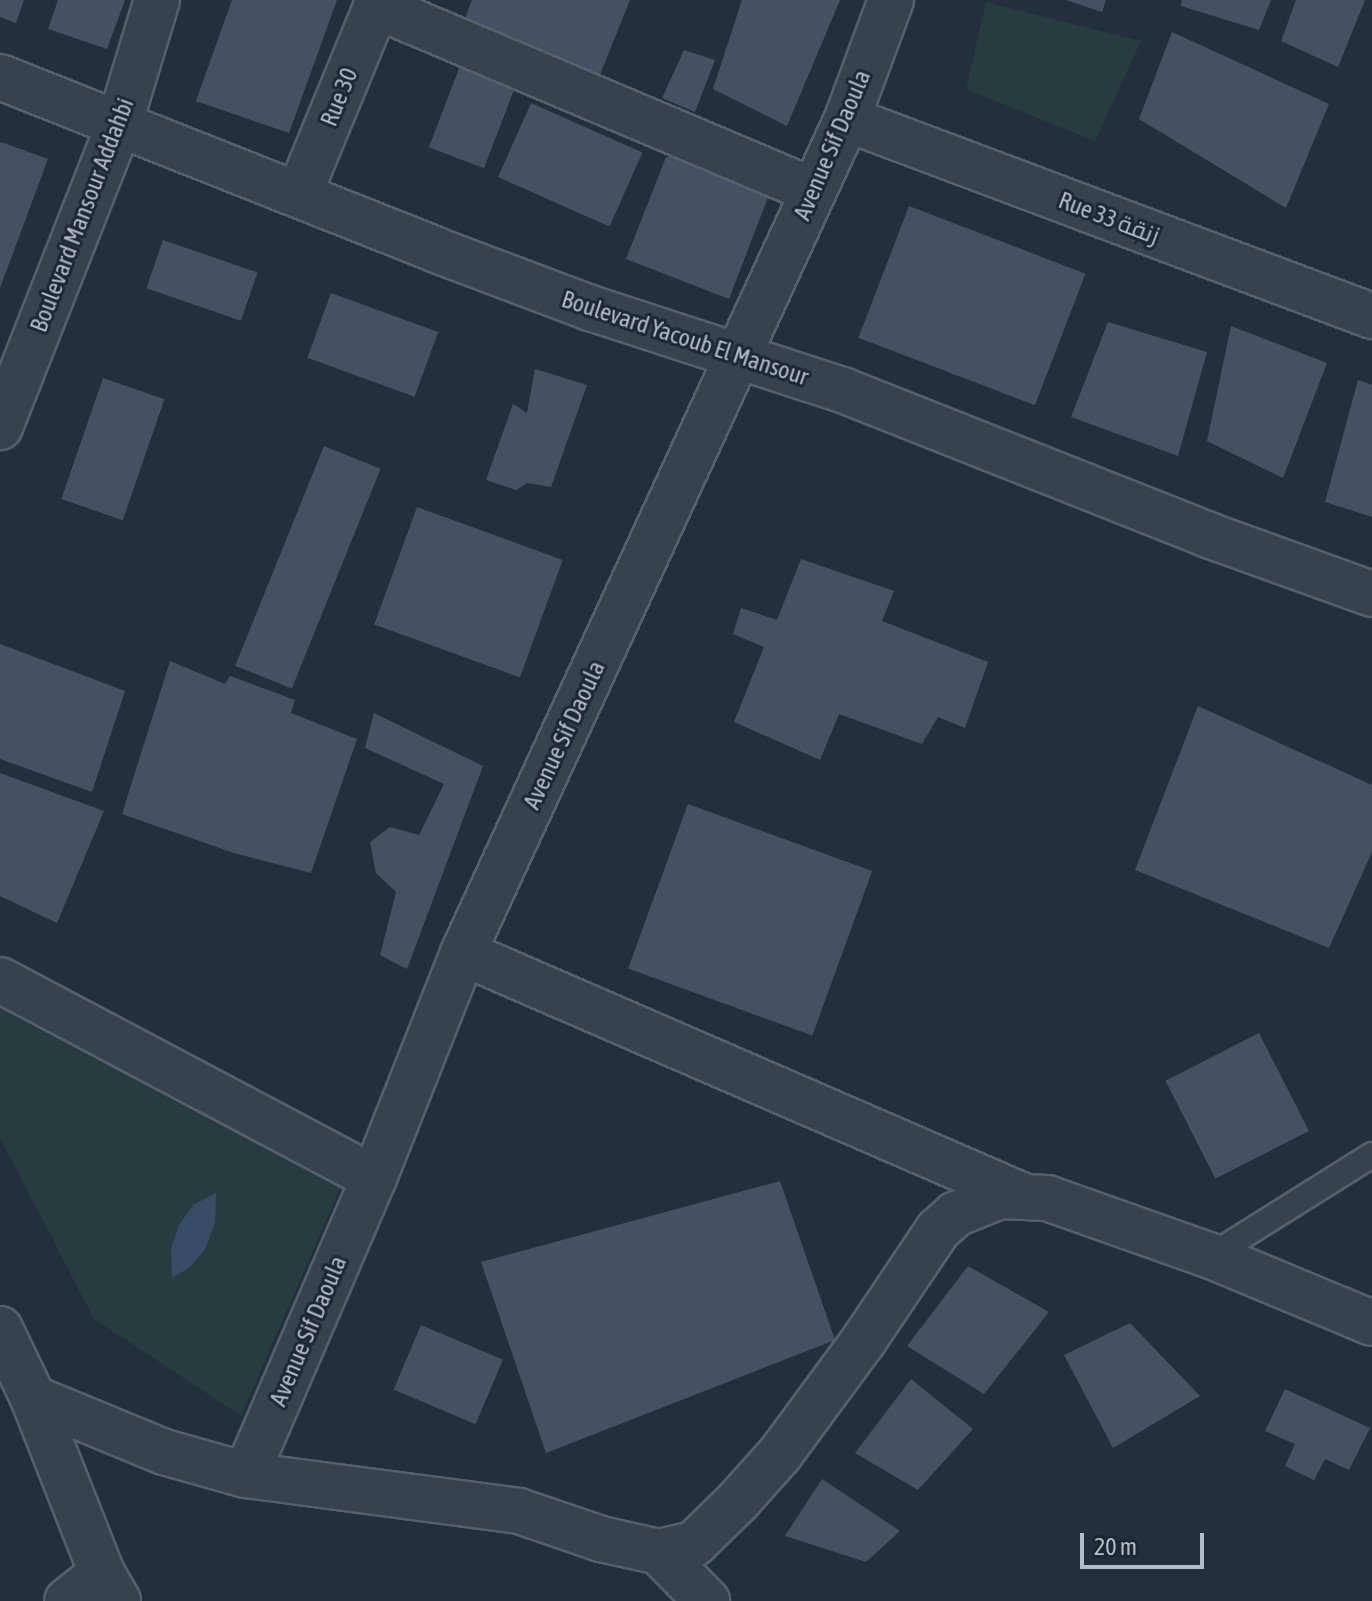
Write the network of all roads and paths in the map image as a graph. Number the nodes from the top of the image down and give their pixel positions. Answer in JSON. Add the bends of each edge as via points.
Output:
{"nodes":[{"id":1,"x":157,"y":0,"type":"edge"},
{"id":2,"x":891,"y":0,"type":"edge"},
{"id":3,"x":378,"y":3,"type":"edge"},
{"id":4,"x":0,"y":77,"type":"edge"},
{"id":5,"x":847,"y":119,"type":"junction"},
{"id":6,"x":119,"y":125,"type":"junction"},
{"id":7,"x":813,"y":191,"type":"junction"},
{"id":8,"x":299,"y":194,"type":"junction"},
{"id":9,"x":1372,"y":316,"type":"edge"},
{"id":10,"x":739,"y":356,"type":"junction"},
{"id":11,"x":0,"y":427,"type":"edge"},
{"id":12,"x":1372,"y":594,"type":"edge"},
{"id":13,"x":463,"y":953,"type":"junction"},
{"id":14,"x":0,"y":980,"type":"edge"},
{"id":15,"x":1372,"y":1155,"type":"edge"},
{"id":16,"x":374,"y":1178,"type":"junction"},
{"id":17,"x":1021,"y":1195,"type":"junction"},
{"id":18,"x":1211,"y":1256,"type":"junction"},
{"id":19,"x":1372,"y":1323,"type":"edge"},
{"id":20,"x":0,"y":1329,"type":"edge"},
{"id":21,"x":33,"y":1398,"type":"junction"},
{"id":22,"x":246,"y":1475,"type":"junction"},
{"id":23,"x":659,"y":1552,"type":"junction"},
{"id":24,"x":110,"y":1587,"type":"edge"},
{"id":25,"x":67,"y":1601,"type":"edge"},
{"id":26,"x":707,"y":1601,"type":"edge"}],
"edges":[{"from":1,"to":6,"type":"street","name":"Boulevard Mansour Addahbi"},
{"from":2,"to":5,"type":"street","name":"Avenue Sif Daoula"},
{"from":3,"to":7,"type":"street"},
{"from":3,"to":8,"type":"street","name":"Rue 30"},
{"from":4,"to":6,"type":"street","name":"Boulevard Yacoub El Mansour"},
{"from":5,"to":7,"type":"street","name":"Avenue Sif Daoula"},
{"from":5,"to":9,"type":"street","name":"Rue 33 زنقة"},
{"from":6,"to":8,"type":"street","name":"Boulevard Yacoub El Mansour"},
{"from":6,"to":11,"type":"street","name":"Boulevard Mansour Addahbi"},
{"from":7,"to":10,"type":"street","name":"Avenue Sif Daoula"},
{"from":8,"to":10,"type":"street","name":"Boulevard Yacoub El Mansour","via":[[590,308]]},
{"from":10,"to":12,"type":"street","name":"Boulevard Yacoub El Mansour","via":[[945,427],[1208,535]]},
{"from":10,"to":13,"type":"street","name":"Avenue Sif Daoula"},
{"from":13,"to":16,"type":"street","name":"Avenue Sif Daoula"},
{"from":13,"to":17,"type":"street"},
{"from":14,"to":16,"type":"street"},
{"from":15,"to":18,"type":"lane"},
{"from":16,"to":22,"type":"street","name":"Avenue Sif Daoula"},
{"from":17,"to":18,"type":"street","via":[[1047,1198]]},
{"from":17,"to":23,"type":"street","via":[[977,1204],[938,1230],[780,1454],[694,1544]]},
{"from":18,"to":19,"type":"street"},
{"from":20,"to":21,"type":"street"},
{"from":21,"to":22,"type":"street","via":[[164,1452]]},
{"from":21,"to":24,"type":"street"},
{"from":22,"to":23,"type":"street","via":[[519,1511]]},
{"from":23,"to":26,"type":"street"},
{"from":24,"to":25,"type":"street"}]}
